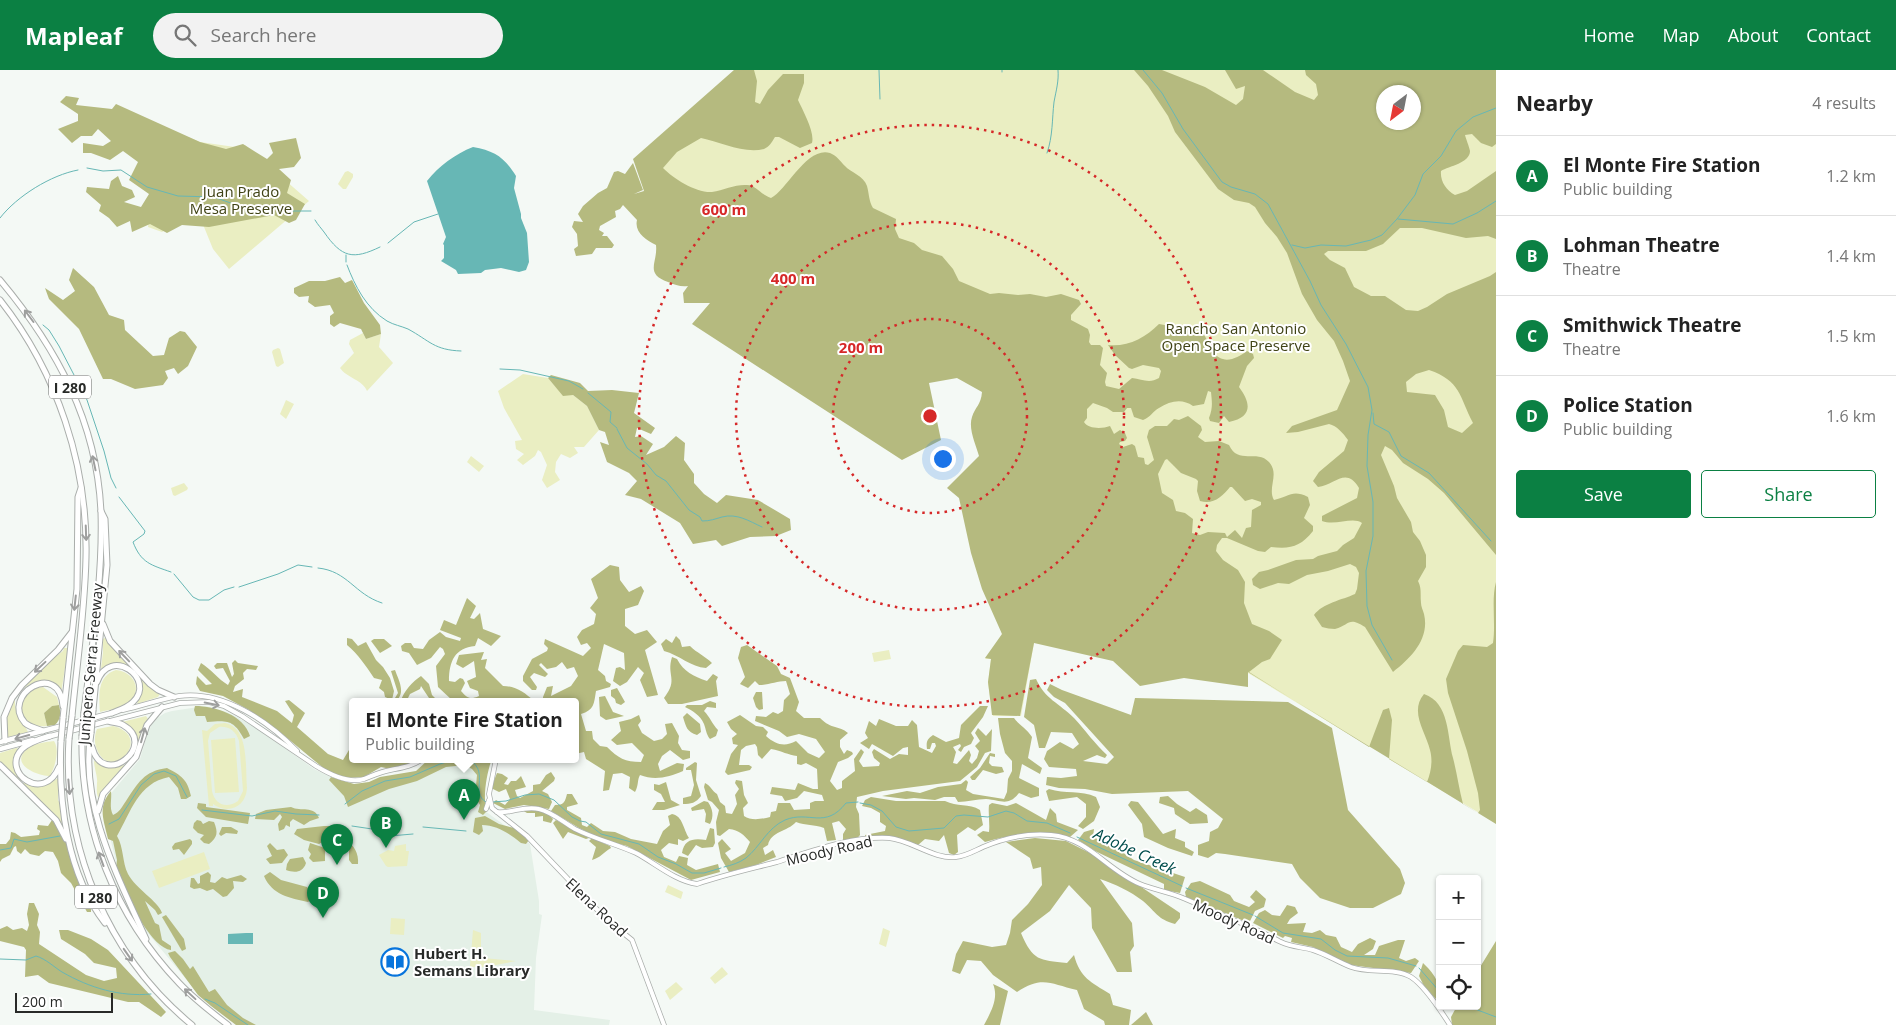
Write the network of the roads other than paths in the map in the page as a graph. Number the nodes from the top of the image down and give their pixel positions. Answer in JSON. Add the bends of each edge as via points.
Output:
{"nodes":[{"id":1,"x":0,"y":280,"type":"edge"},
{"id":2,"x":0,"y":300,"type":"edge"},
{"id":3,"x":81,"y":485,"type":"junction"},
{"id":4,"x":100,"y":511,"type":"junction"},
{"id":5,"x":103,"y":616,"type":"junction"},
{"id":6,"x":72,"y":632,"type":"junction"},
{"id":7,"x":94,"y":697,"type":"junction"},
{"id":8,"x":174,"y":697,"type":"junction"},
{"id":9,"x":162,"y":707,"type":"junction"},
{"id":10,"x":112,"y":713,"type":"junction"},
{"id":11,"x":63,"y":718,"type":"junction"},
{"id":12,"x":108,"y":721,"type":"junction"},
{"id":13,"x":44,"y":731,"type":"junction"},
{"id":14,"x":91,"y":733,"type":"junction"},
{"id":15,"x":50,"y":736,"type":"junction"},
{"id":16,"x":2,"y":742,"type":"edge"},
{"id":17,"x":0,"y":749,"type":"edge"},
{"id":18,"x":300,"y":755,"type":"junction"},
{"id":19,"x":60,"y":761,"type":"junction"},
{"id":20,"x":416,"y":763,"type":"edge"},
{"id":21,"x":495,"y":763,"type":"edge"},
{"id":22,"x":0,"y":766,"type":"edge"},
{"id":23,"x":489,"y":798,"type":"junction"},
{"id":24,"x":486,"y":809,"type":"dead end"},
{"id":25,"x":516,"y":809,"type":"junction"},
{"id":26,"x":497,"y":812,"type":"junction"},
{"id":27,"x":99,"y":822,"type":"junction"},
{"id":28,"x":513,"y":824,"type":"junction"},
{"id":29,"x":74,"y":860,"type":"junction"},
{"id":30,"x":112,"y":931,"type":"junction"},
{"id":31,"x":149,"y":948,"type":"junction"},
{"id":32,"x":192,"y":1025,"type":"edge"},
{"id":33,"x":228,"y":1025,"type":"edge"},
{"id":34,"x":664,"y":1025,"type":"edge"},
{"id":35,"x":1450,"y":1025,"type":"edge"}],
"edges":[{"from":4,"to":1,"type":"highway","name":"Junipero Serra Freeway","number":"I 280","one_way":true,"via":[[90,444],[69,384],[38,329]]},
{"from":2,"to":3,"type":"highway","name":"Junipero Serra Freeway","number":"I 280","via":[[50,382],[63,414]]},
{"from":3,"to":6,"type":"highway","one_way":true},
{"from":3,"to":30,"type":"highway","name":"Junipero Serra Freeway","number":"I 280","one_way":true,"bridge":true,"via":[[86,576],[69,739],[69,787],[78,845]]},
{"from":4,"to":5,"type":"highway","via":[[105,519],[107,555]]},
{"from":31,"to":4,"type":"highway","name":"Junipero Serra Freeway","number":"I 280","one_way":true,"bridge":true,"via":[[117,895],[102,860],[84,786],[82,736],[100,559]]},
{"from":5,"to":7,"type":"highway"},
{"from":8,"to":5,"type":"highway","one_way":true,"via":[[154,687],[112,644],[106,634]]},
{"from":6,"to":11,"type":"highway"},
{"from":6,"to":16,"type":"highway","one_way":true,"via":[[12,698],[4,717]]},
{"from":7,"to":10,"type":"highway","via":[[105,669],[122,666],[134,673],[139,684],[137,697]]},
{"from":7,"to":14,"type":"highway","bridge":true},
{"from":8,"to":10,"type":"street"},
{"from":8,"to":18,"type":"street","via":[[204,696],[232,704],[276,732]]},
{"from":9,"to":12,"type":"street"},
{"from":9,"to":18,"type":"street","one_way":true,"via":[[191,701],[224,706]]},
{"from":27,"to":9,"type":"highway","one_way":true,"via":[[103,794],[136,757],[147,725]]},
{"from":10,"to":13,"type":"main road"},
{"from":11,"to":13,"type":"highway","via":[[62,699],[56,689],[41,683],[27,687],[18,701],[19,716],[28,725]]},
{"from":11,"to":19,"type":"highway","bridge":true},
{"from":12,"to":14,"type":"highway","via":[[123,725],[132,734],[133,751],[124,762],[110,764],[99,760],[93,750]]},
{"from":12,"to":15,"type":"main road"},
{"from":13,"to":16,"type":"main road","one_way":true},
{"from":14,"to":27,"type":"highway","via":[[91,779]]},
{"from":15,"to":17,"type":"main road"},
{"from":15,"to":19,"type":"highway","via":[[22,748],[17,758],[18,772],[29,783],[41,784],[54,775]]},
{"from":18,"to":20,"type":"street","via":[[327,772],[355,780]]},
{"from":19,"to":29,"type":"highway","via":[[64,811]]},
{"from":21,"to":23,"type":"street"},
{"from":22,"to":29,"type":"highway","via":[[56,820]]},
{"from":23,"to":24,"type":"street"},
{"from":23,"to":26,"type":"street"},
{"from":25,"to":26,"type":"street","name":"Moody Road"},
{"from":25,"to":28,"type":"street","via":[[511,815]]},
{"from":25,"to":35,"type":"street","name":"Moody Road","via":[[538,809],[550,813],[589,835],[635,853],[697,884],[872,838],[890,838],[955,858],[1006,838],[1059,836],[1084,847],[1140,884],[1204,906],[1282,943],[1315,950],[1365,971],[1401,973],[1412,978]]},
{"from":26,"to":28,"type":"street","name":"Elena Road"},
{"from":27,"to":31,"type":"highway","via":[[112,865]]},
{"from":28,"to":34,"type":"street","name":"Elena Road","via":[[607,920],[632,940]]},
{"from":29,"to":30,"type":"highway","via":[[91,901]]},
{"from":30,"to":32,"type":"highway","name":"Junipero Serra Freeway","number":"I 280","one_way":true,"via":[[156,990]]},
{"from":33,"to":31,"type":"highway","name":"Junipero Serra Freeway","number":"I 280","one_way":true,"via":[[179,984]]}]}
